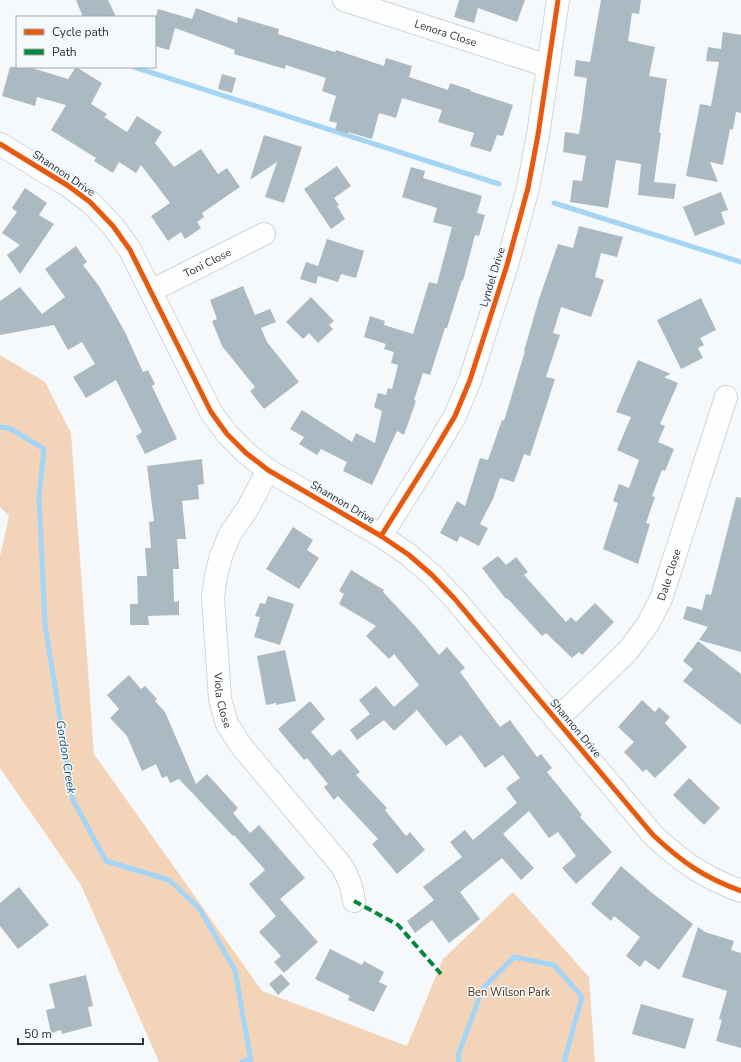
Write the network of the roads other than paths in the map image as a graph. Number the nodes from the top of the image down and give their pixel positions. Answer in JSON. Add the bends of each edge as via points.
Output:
{"nodes":[{"id":1,"x":344,"y":0,"type":"edge"},
{"id":2,"x":558,"y":0,"type":"edge"},
{"id":3,"x":548,"y":66,"type":"junction"},
{"id":4,"x":0,"y":144,"type":"edge"},
{"id":5,"x":264,"y":234,"type":"dead end"},
{"id":6,"x":151,"y":291,"type":"junction"},
{"id":7,"x":726,"y":397,"type":"dead end"},
{"id":8,"x":268,"y":470,"type":"junction"},
{"id":9,"x":381,"y":536,"type":"junction"},
{"id":10,"x":556,"y":720,"type":"junction"},
{"id":11,"x":741,"y":891,"type":"edge"},
{"id":12,"x":354,"y":901,"type":"dead end"}],
"edges":[{"from":1,"to":3,"type":"street","name":"Lenora Close"},
{"from":2,"to":3,"type":"street","name":"Lyndel Drive"},
{"from":3,"to":9,"type":"street","name":"Lyndel Drive","via":[[528,188],[470,380],[451,422]]},
{"from":4,"to":6,"type":"street","name":"Shannon Drive","via":[[90,202],[113,226],[130,250]]},
{"from":5,"to":6,"type":"street","name":"Toni Close"},
{"from":6,"to":8,"type":"street","name":"Shannon Drive","via":[[211,412],[246,453]]},
{"from":7,"to":10,"type":"street","name":"Dale Close","via":[[661,599],[648,624],[627,652]]},
{"from":8,"to":9,"type":"street","name":"Shannon Drive"},
{"from":8,"to":12,"type":"street","name":"Viola Close","via":[[248,508],[230,534],[216,576],[213,597],[220,699],[227,724],[242,747],[347,874]]},
{"from":9,"to":10,"type":"street","name":"Shannon Drive","via":[[409,555],[454,598]]},
{"from":10,"to":11,"type":"street","name":"Shannon Drive","via":[[653,835],[674,855],[713,880]]}]}
